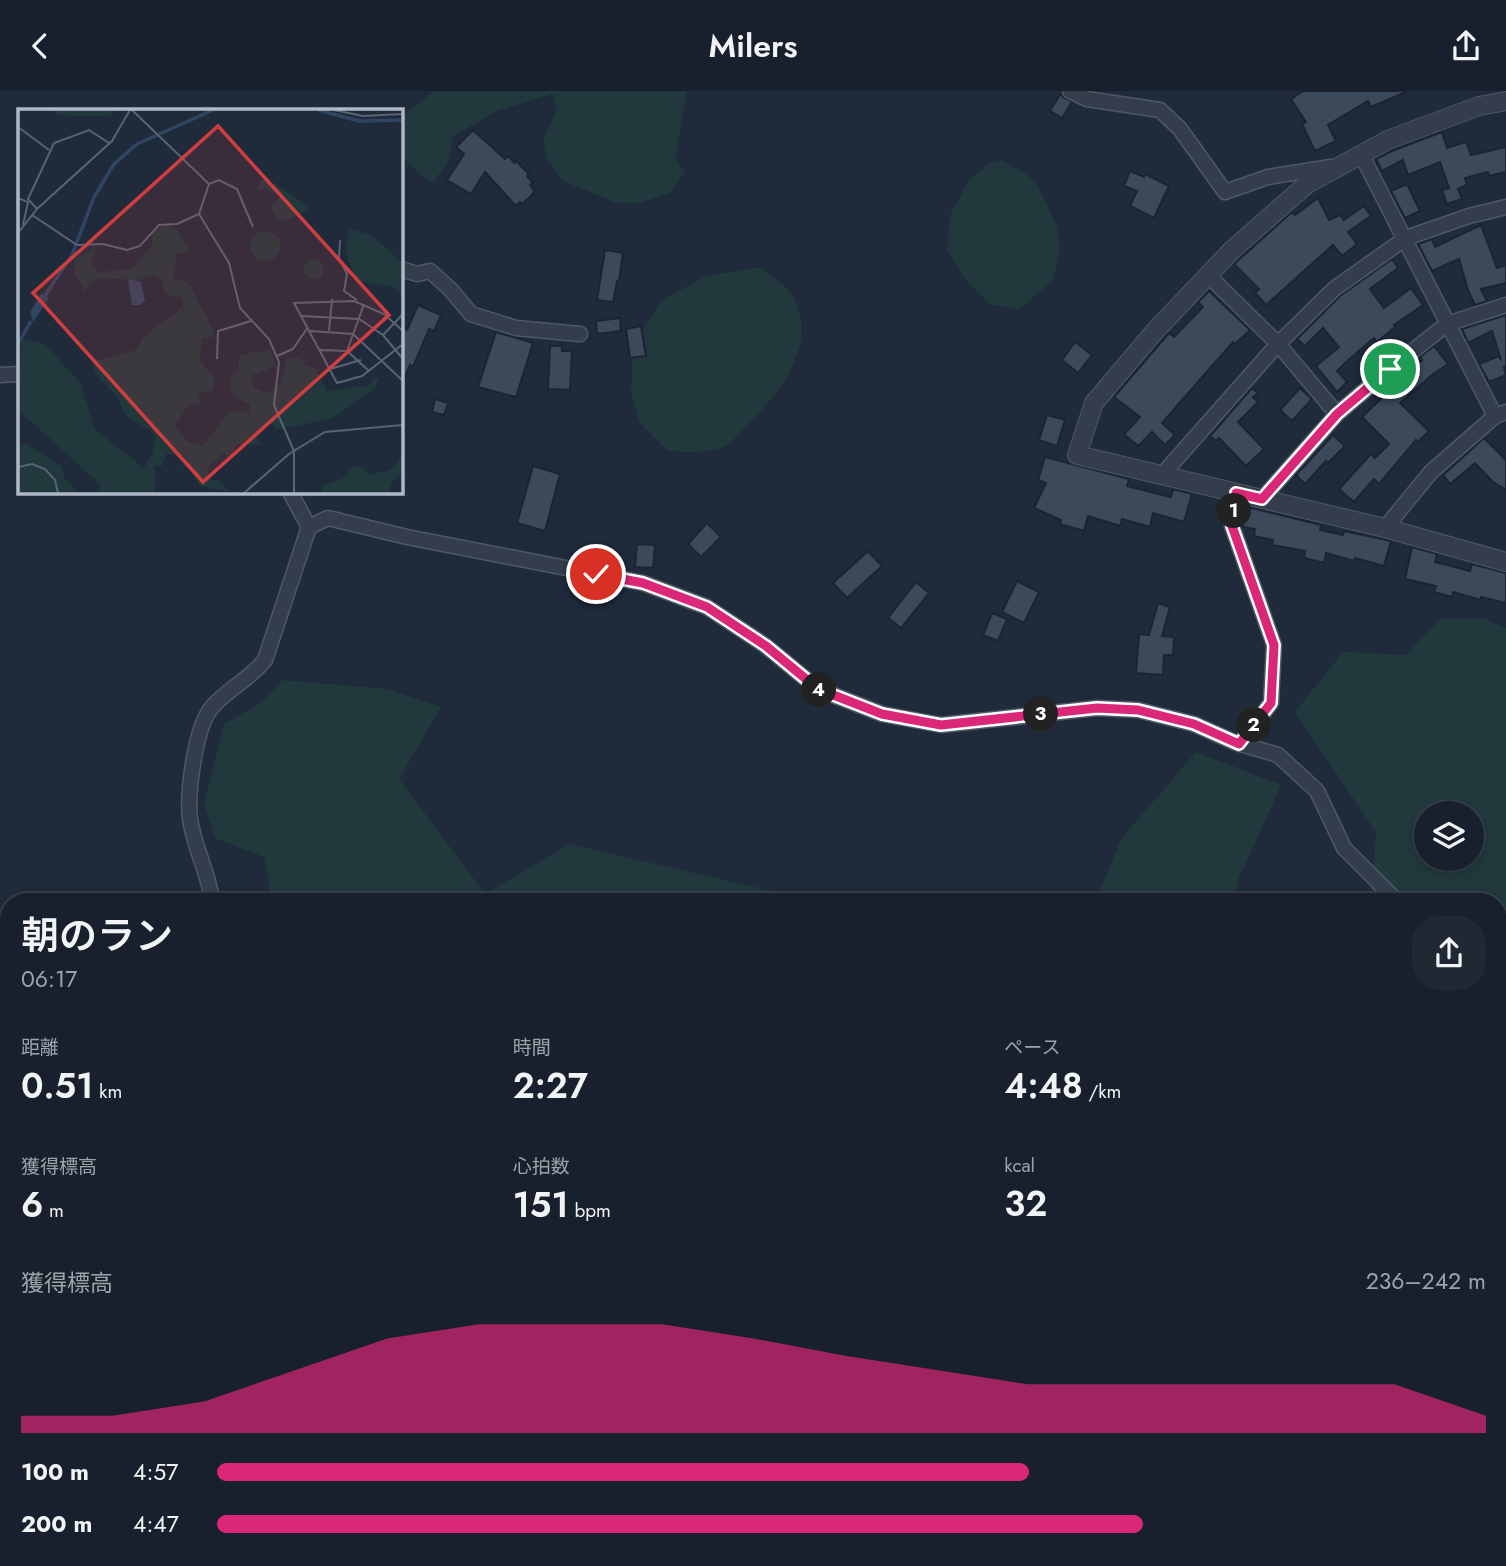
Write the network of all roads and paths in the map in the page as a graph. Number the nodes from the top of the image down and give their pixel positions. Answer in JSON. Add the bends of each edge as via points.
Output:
{"nodes":[{"id":1,"x":1070,"y":91,"type":"edge"},
{"id":2,"x":1506,"y":101,"type":"edge"},
{"id":3,"x":1361,"y":154,"type":"junction"},
{"id":4,"x":1339,"y":166,"type":"junction"},
{"id":5,"x":1506,"y":207,"type":"edge"},
{"id":6,"x":1406,"y":238,"type":"junction"},
{"id":7,"x":402,"y":269,"type":"edge"},
{"id":8,"x":1208,"y":275,"type":"junction"},
{"id":9,"x":1506,"y":305,"type":"edge"},
{"id":10,"x":1447,"y":324,"type":"junction"},
{"id":11,"x":580,"y":334,"type":"dead end"},
{"id":12,"x":1278,"y":344,"type":"junction"},
{"id":13,"x":18,"y":374,"type":"edge"},
{"id":14,"x":0,"y":375,"type":"edge"},
{"id":15,"x":1337,"y":414,"type":"junction"},
{"id":16,"x":1501,"y":414,"type":"edge"},
{"id":17,"x":1162,"y":475,"type":"junction"},
{"id":18,"x":290,"y":493,"type":"edge"},
{"id":19,"x":1236,"y":493,"type":"junction"},
{"id":20,"x":1262,"y":499,"type":"junction"},
{"id":21,"x":309,"y":527,"type":"junction"},
{"id":22,"x":1385,"y":528,"type":"junction"},
{"id":23,"x":1506,"y":562,"type":"edge"},
{"id":24,"x":1239,"y":744,"type":"junction"},
{"id":25,"x":211,"y":893,"type":"edge"},
{"id":26,"x":1389,"y":893,"type":"edge"}],
"edges":[{"from":1,"to":4,"type":"street","via":[[1087,99],[1160,110],[1180,129],[1225,192],[1268,177]]},
{"from":2,"to":3,"type":"street","via":[[1479,106]]},
{"from":3,"to":4,"type":"street"},
{"from":3,"to":6,"type":"street"},
{"from":4,"to":8,"type":"street","via":[[1307,184]]},
{"from":5,"to":6,"type":"street"},
{"from":6,"to":10,"type":"street"},
{"from":6,"to":12,"type":"street","via":[[1334,289]]},
{"from":7,"to":11,"type":"street","via":[[417,274],[430,271],[471,314],[516,328]]},
{"from":8,"to":12,"type":"street"},
{"from":8,"to":17,"type":"street","via":[[1094,403],[1077,455]]},
{"from":9,"to":10,"type":"street"},
{"from":10,"to":15,"type":"street"},
{"from":10,"to":16,"type":"street"},
{"from":12,"to":15,"type":"street"},
{"from":12,"to":17,"type":"street"},
{"from":13,"to":14,"type":"street"},
{"from":15,"to":20,"type":"street"},
{"from":16,"to":22,"type":"street","via":[[1431,472]]},
{"from":17,"to":19,"type":"street"},
{"from":18,"to":21,"type":"street"},
{"from":19,"to":20,"type":"street"},
{"from":19,"to":24,"type":"street","via":[[1232,526],[1274,645],[1271,703]]},
{"from":20,"to":22,"type":"street"},
{"from":21,"to":24,"type":"street","via":[[328,518],[643,583],[707,607],[766,646],[818,689],[882,714],[941,725],[1097,708],[1138,710],[1194,724]]},
{"from":21,"to":25,"type":"street","via":[[265,660],[212,707],[197,740],[190,818]]},
{"from":22,"to":23,"type":"street"},
{"from":24,"to":26,"type":"street","via":[[1278,755],[1317,791],[1343,848]]}]}
